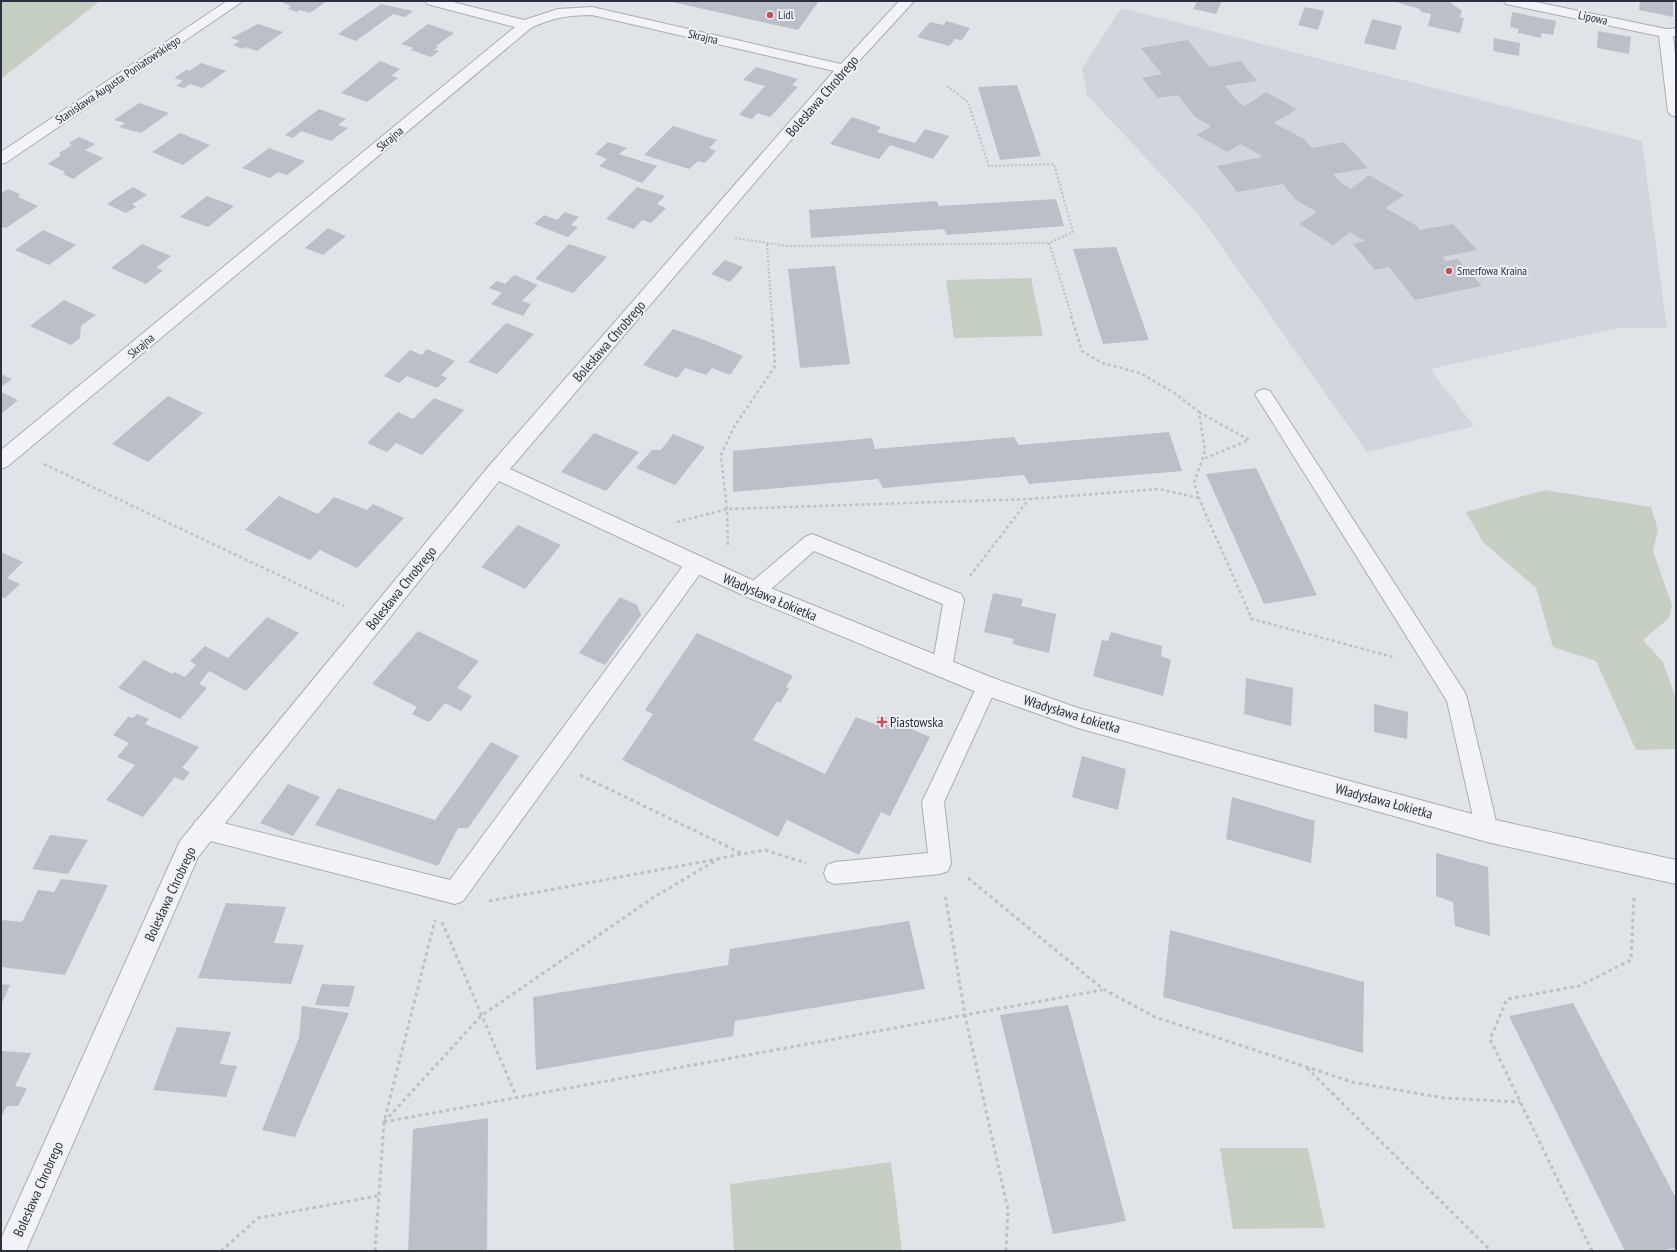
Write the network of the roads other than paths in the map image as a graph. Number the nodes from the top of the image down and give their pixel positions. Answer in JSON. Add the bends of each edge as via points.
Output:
{"nodes":[{"id":1,"x":236,"y":1,"type":"edge"},
{"id":2,"x":432,"y":1,"type":"edge"},
{"id":3,"x":907,"y":1,"type":"edge"},
{"id":4,"x":1511,"y":1,"type":"edge"},
{"id":5,"x":526,"y":25,"type":"junction"},
{"id":6,"x":1671,"y":33,"type":"edge"},
{"id":7,"x":844,"y":69,"type":"junction"},
{"id":8,"x":1676,"y":112,"type":"edge"},
{"id":9,"x":1,"y":159,"type":"edge"},
{"id":10,"x":1264,"y":395,"type":"dead end"},
{"id":11,"x":1,"y":461,"type":"edge"},
{"id":12,"x":496,"y":471,"type":"junction"},
{"id":13,"x":695,"y":565,"type":"junction"},
{"id":14,"x":755,"y":592,"type":"junction"},
{"id":15,"x":942,"y":668,"type":"junction"},
{"id":16,"x":987,"y":686,"type":"junction"},
{"id":17,"x":203,"y":829,"type":"junction"},
{"id":18,"x":1488,"y":830,"type":"junction"},
{"id":19,"x":1676,"y":872,"type":"edge"},
{"id":20,"x":836,"y":873,"type":"road end"},
{"id":21,"x":11,"y":1251,"type":"edge"}],
"edges":[{"from":1,"to":9,"type":"street","name":"Stanisława Augusta Poniatowskiego"},
{"from":2,"to":5,"type":"street"},
{"from":3,"to":7,"type":"street","name":"Bolesława Chrobrego"},
{"from":4,"to":6,"type":"street","name":"Lipowa"},
{"from":5,"to":7,"type":"street","name":"Skrajna","via":[[558,12],[592,11]]},
{"from":5,"to":11,"type":"street","name":"Skrajna"},
{"from":6,"to":8,"type":"street"},
{"from":7,"to":12,"type":"street","name":"Bolesława Chrobrego"},
{"from":10,"to":18,"type":"lane","via":[[1457,698]]},
{"from":12,"to":13,"type":"street","name":"Władysława Łokietka"},
{"from":12,"to":17,"type":"street","name":"Bolesława Chrobrego"},
{"from":13,"to":14,"type":"street","name":"Władysława Łokietka"},
{"from":13,"to":17,"type":"lane","via":[[455,892]]},
{"from":14,"to":15,"type":"street","name":"Władysława Łokietka"},
{"from":14,"to":15,"type":"lane","via":[[812,542],[954,600]]},
{"from":15,"to":16,"type":"street","name":"Władysława Łokietka"},
{"from":16,"to":18,"type":"street","name":"Władysława Łokietka","via":[[1078,718]]},
{"from":16,"to":20,"type":"lane","via":[[933,802],[939,859]]},
{"from":17,"to":21,"type":"street","name":"Bolesława Chrobrego","via":[[189,849]]},
{"from":18,"to":19,"type":"street","name":"Władysława Łokietka"}]}
